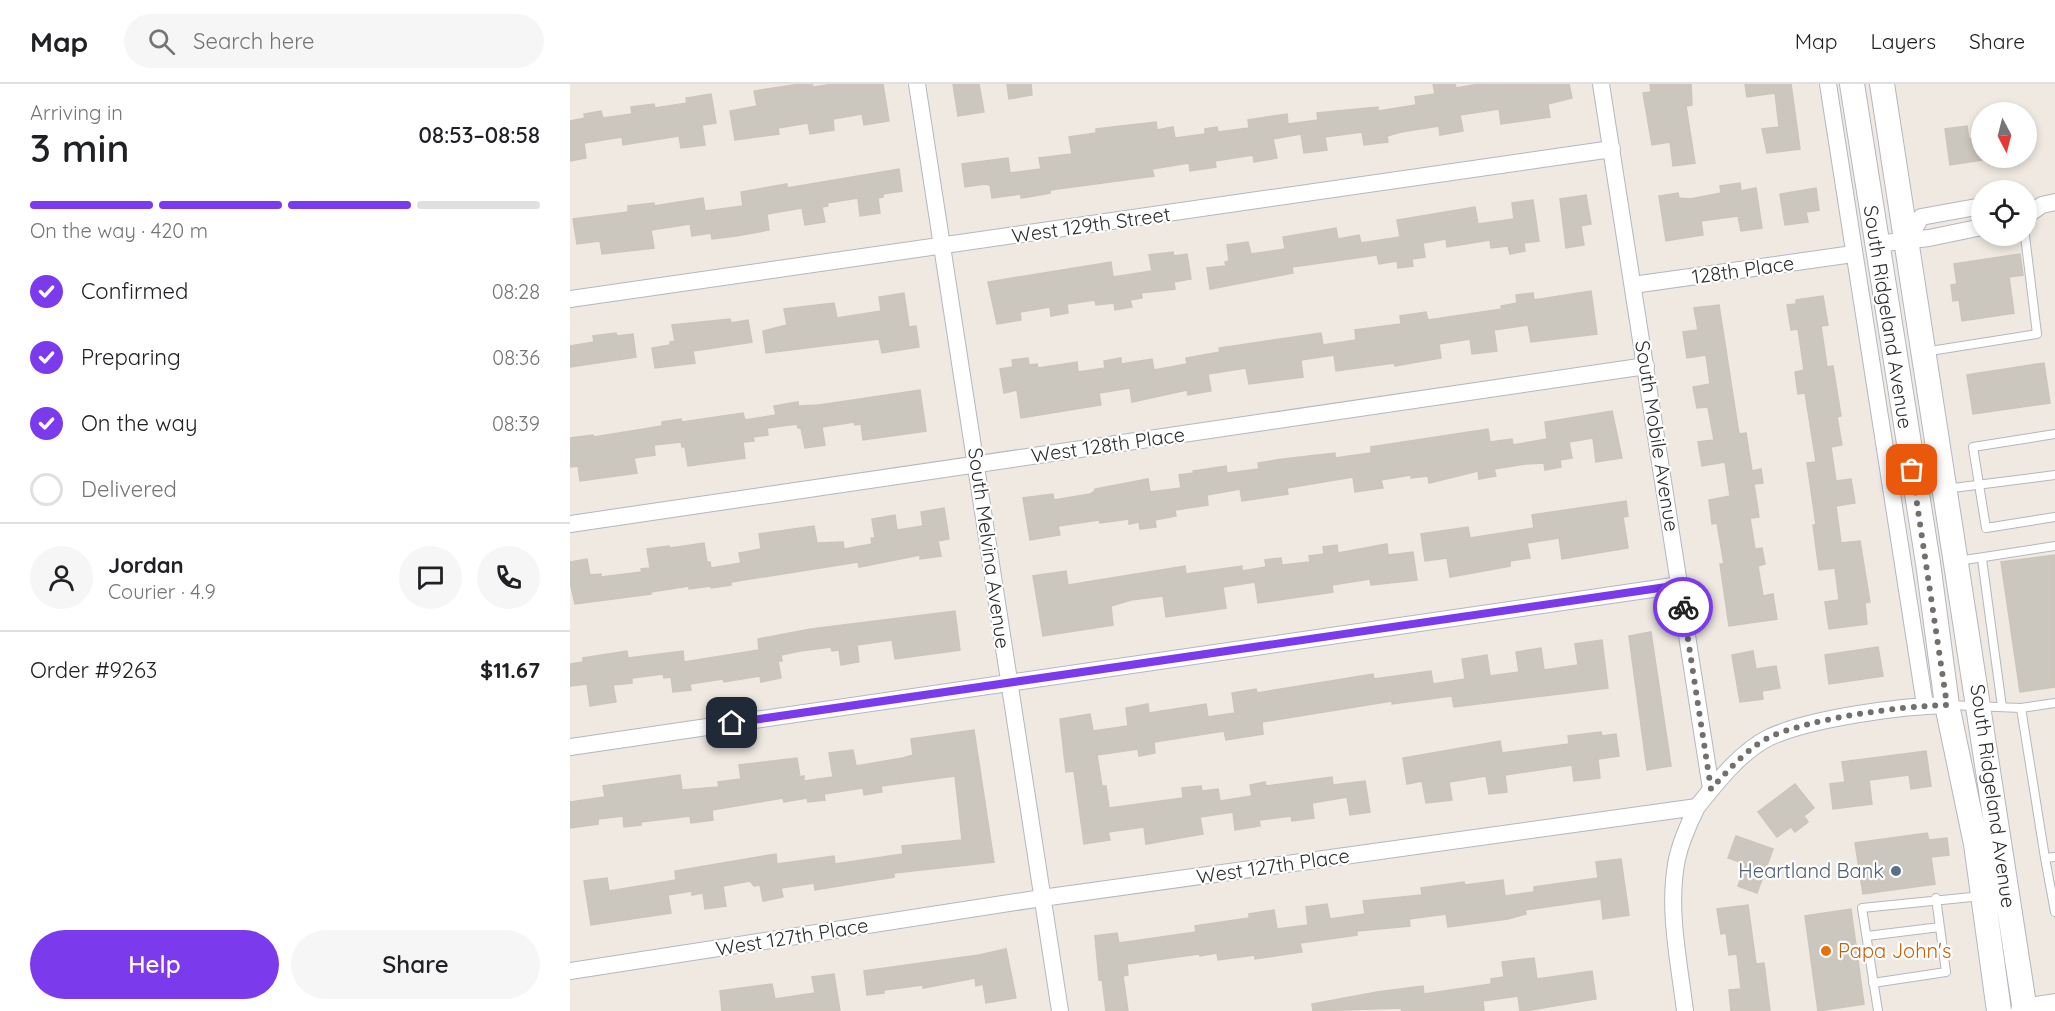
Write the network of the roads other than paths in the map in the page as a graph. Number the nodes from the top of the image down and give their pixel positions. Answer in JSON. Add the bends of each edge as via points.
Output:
{"nodes":[{"id":1,"x":917,"y":84,"type":"edge"},
{"id":2,"x":1601,"y":84,"type":"edge"},
{"id":3,"x":1828,"y":84,"type":"edge"},
{"id":4,"x":1852,"y":84,"type":"edge"},
{"id":5,"x":1882,"y":84,"type":"edge"},
{"id":6,"x":1612,"y":149,"type":"junction"},
{"id":7,"x":1971,"y":208,"type":"edge"},
{"id":8,"x":1971,"y":229,"type":"edge"},
{"id":9,"x":1908,"y":240,"type":"junction"},
{"id":10,"x":1876,"y":244,"type":"junction"},
{"id":11,"x":942,"y":246,"type":"junction"},
{"id":12,"x":2026,"y":246,"type":"edge"},
{"id":13,"x":1853,"y":254,"type":"junction"},
{"id":14,"x":1633,"y":285,"type":"junction"},
{"id":15,"x":570,"y":299,"type":"edge"},
{"id":16,"x":1923,"y":352,"type":"junction"},
{"id":17,"x":1647,"y":366,"type":"junction"},
{"id":18,"x":2055,"y":434,"type":"edge"},
{"id":19,"x":976,"y":464,"type":"junction"},
{"id":20,"x":2055,"y":475,"type":"edge"},
{"id":21,"x":1978,"y":484,"type":"junction"},
{"id":22,"x":1945,"y":489,"type":"junction"},
{"id":23,"x":2055,"y":517,"type":"edge"},
{"id":24,"x":570,"y":524,"type":"edge"},
{"id":25,"x":2055,"y":546,"type":"edge"},
{"id":26,"x":1982,"y":559,"type":"junction"},
{"id":27,"x":1956,"y":561,"type":"junction"},
{"id":28,"x":1680,"y":585,"type":"junction"},
{"id":29,"x":1008,"y":682,"type":"junction"},
{"id":30,"x":2055,"y":703,"type":"edge"},
{"id":31,"x":1936,"y":705,"type":"junction"},
{"id":32,"x":1991,"y":707,"type":"junction"},
{"id":33,"x":2021,"y":708,"type":"junction"},
{"id":34,"x":570,"y":747,"type":"edge"},
{"id":35,"x":1711,"y":789,"type":"junction"},
{"id":36,"x":1697,"y":807,"type":"junction"},
{"id":37,"x":2055,"y":857,"type":"edge"},
{"id":38,"x":2045,"y":858,"type":"junction"},
{"id":39,"x":1982,"y":896,"type":"junction"},
{"id":40,"x":1042,"y":898,"type":"junction"},
{"id":41,"x":1936,"y":898,"type":"junction"},
{"id":42,"x":2055,"y":912,"type":"edge"},
{"id":43,"x":1940,"y":927,"type":"junction"},
{"id":44,"x":1866,"y":936,"type":"junction"},
{"id":45,"x":570,"y":971,"type":"edge"},
{"id":46,"x":1873,"y":983,"type":"junction"},
{"id":47,"x":2055,"y":1006,"type":"edge"},
{"id":48,"x":1060,"y":1011,"type":"edge"},
{"id":49,"x":1685,"y":1011,"type":"edge"},
{"id":50,"x":1878,"y":1011,"type":"edge"},
{"id":51,"x":1999,"y":1011,"type":"edge"},
{"id":52,"x":2024,"y":1011,"type":"edge"}],
"edges":[{"from":1,"to":11,"type":"street","name":"South Melvina Avenue"},
{"from":2,"to":6,"type":"street","name":"South Mobile Avenue"},
{"from":3,"to":13,"type":"street"},
{"from":4,"to":10,"type":"main road","name":"South Ridgeland Avenue"},
{"from":5,"to":9,"type":"main road","name":"South Ridgeland Avenue"},
{"from":6,"to":11,"type":"street","name":"West 129th Street"},
{"from":6,"to":14,"type":"street","name":"South Mobile Avenue"},
{"from":7,"to":9,"type":"street","via":[[1921,217]]},
{"from":8,"to":9,"type":"street"},
{"from":9,"to":10,"type":"street"},
{"from":9,"to":16,"type":"main road","name":"South Ridgeland Avenue"},
{"from":10,"to":31,"type":"main road","name":"South Ridgeland Avenue","via":[[1928,563]]},
{"from":11,"to":15,"type":"street","name":"West 129th Street"},
{"from":11,"to":19,"type":"street","name":"South Melvina Avenue"},
{"from":12,"to":16,"type":"lane","via":[[2037,334]]},
{"from":13,"to":14,"type":"street","name":"128th Place"},
{"from":13,"to":31,"type":"street"},
{"from":14,"to":17,"type":"street","name":"South Mobile Avenue"},
{"from":16,"to":22,"type":"main road","name":"South Ridgeland Avenue"},
{"from":17,"to":19,"type":"street","name":"West 128th Place"},
{"from":17,"to":28,"type":"street","name":"South Mobile Avenue"},
{"from":18,"to":21,"type":"lane","via":[[1973,447]]},
{"from":19,"to":24,"type":"street","name":"West 128th Place"},
{"from":19,"to":29,"type":"street","name":"South Melvina Avenue"},
{"from":20,"to":21,"type":"lane"},
{"from":21,"to":22,"type":"lane"},
{"from":21,"to":23,"type":"lane","via":[[1986,528]]},
{"from":22,"to":27,"type":"main road","name":"South Ridgeland Avenue"},
{"from":25,"to":26,"type":"lane"},
{"from":26,"to":27,"type":"lane"},
{"from":26,"to":32,"type":"lane"},
{"from":27,"to":32,"type":"main road","name":"South Ridgeland Avenue"},
{"from":28,"to":29,"type":"street"},
{"from":28,"to":35,"type":"street","name":"South Mobile Avenue"},
{"from":29,"to":34,"type":"street"},
{"from":29,"to":40,"type":"street","name":"South Melvina Avenue"},
{"from":30,"to":33,"type":"lane"},
{"from":31,"to":32,"type":"lane"},
{"from":31,"to":35,"type":"street","via":[[1822,722],[1769,738],[1732,766]]},
{"from":31,"to":39,"type":"main road","name":"South Ridgeland Avenue","via":[[1976,844]]},
{"from":32,"to":33,"type":"lane"},
{"from":32,"to":52,"type":"main road","name":"South Ridgeland Avenue"},
{"from":33,"to":38,"type":"lane"},
{"from":35,"to":36,"type":"street"},
{"from":36,"to":40,"type":"street","name":"West 127th Place"},
{"from":36,"to":49,"type":"street","via":[[1678,857],[1674,882],[1675,933]]},
{"from":37,"to":38,"type":"lane"},
{"from":38,"to":42,"type":"lane"},
{"from":39,"to":41,"type":"lane"},
{"from":39,"to":51,"type":"main road","name":"South Ridgeland Avenue"},
{"from":40,"to":45,"type":"street","name":"West 127th Place"},
{"from":40,"to":48,"type":"street","name":"South Melvina Avenue"},
{"from":41,"to":43,"type":"lane"},
{"from":41,"to":44,"type":"lane","via":[[1862,908]]},
{"from":43,"to":44,"type":"lane"},
{"from":43,"to":46,"type":"lane","via":[[1946,972]]},
{"from":44,"to":46,"type":"lane"},
{"from":46,"to":50,"type":"lane"},
{"from":47,"to":52,"type":"main road"}]}
